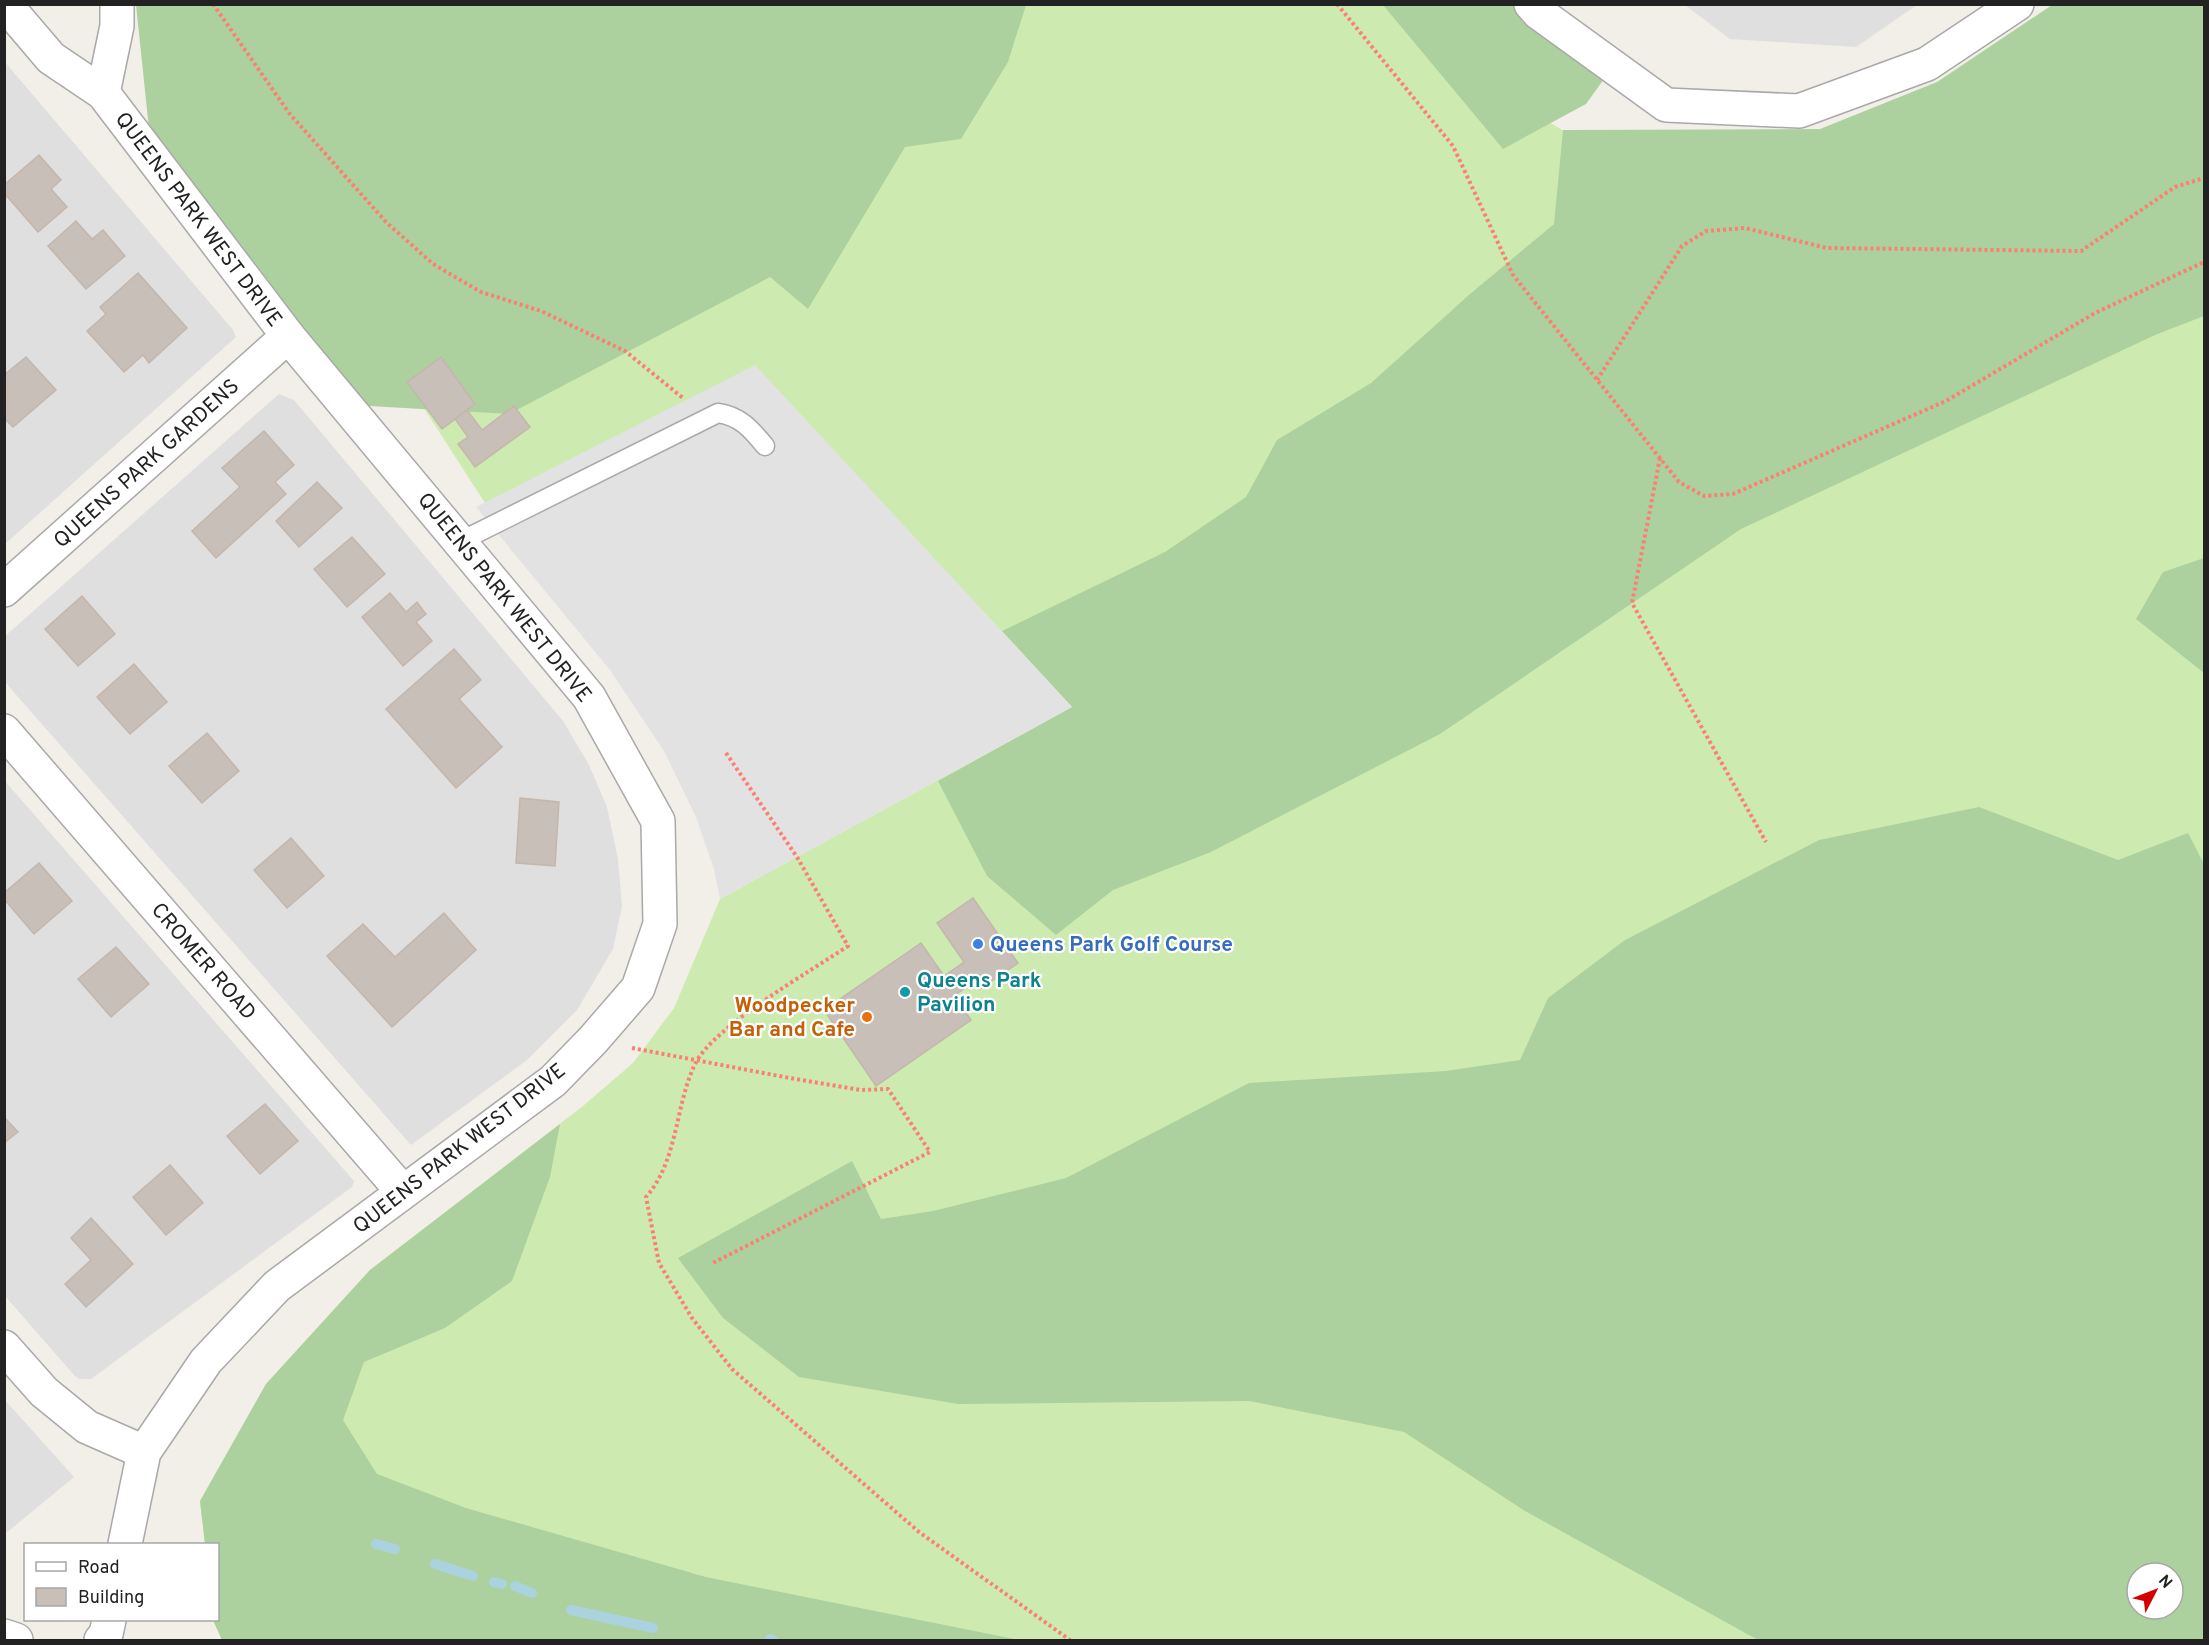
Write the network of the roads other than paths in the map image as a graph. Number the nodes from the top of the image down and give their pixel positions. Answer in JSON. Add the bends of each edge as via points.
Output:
{"nodes":[{"id":1,"x":5,"y":4,"type":"edge"},
{"id":2,"x":117,"y":4,"type":"edge"},
{"id":3,"x":1531,"y":4,"type":"edge"},
{"id":4,"x":2017,"y":4,"type":"edge"},
{"id":5,"x":103,"y":93,"type":"junction"},
{"id":6,"x":288,"y":336,"type":"junction"},
{"id":7,"x":765,"y":446,"type":"dead end"},
{"id":8,"x":461,"y":541,"type":"junction"},
{"id":9,"x":4,"y":590,"type":"edge"},
{"id":10,"x":4,"y":731,"type":"edge"},
{"id":11,"x":403,"y":1192,"type":"junction"},
{"id":12,"x":4,"y":1347,"type":"edge"},
{"id":13,"x":144,"y":1452,"type":"junction"},
{"id":14,"x":125,"y":1543,"type":"edge"},
{"id":15,"x":109,"y":1621,"type":"edge"},
{"id":16,"x":4,"y":1636,"type":"edge"},
{"id":17,"x":16,"y":1641,"type":"edge"},
{"id":18,"x":101,"y":1641,"type":"edge"}],
"edges":[{"from":1,"to":5,"type":"street","name":"QUEENS PARK WEST DRIVE","via":[[51,58]]},
{"from":2,"to":5,"type":"street","name":"QUEENS PARK WEST DRIVE","via":[[117,26]]},
{"from":3,"to":4,"type":"street","via":[[1666,105],[1799,111],[1927,64]]},
{"from":5,"to":6,"type":"street","name":"QUEENS PARK WEST DRIVE"},
{"from":6,"to":8,"type":"street","name":"QUEENS PARK WEST DRIVE"},
{"from":6,"to":9,"type":"street","name":"QUEENS PARK GARDENS"},
{"from":7,"to":8,"type":"lane","via":[[746,424],[718,412]]},
{"from":8,"to":11,"type":"street","name":"QUEENS PARK WEST DRIVE","via":[[589,697],[658,821],[660,924],[638,988],[593,1040],[553,1081]]},
{"from":10,"to":11,"type":"street","name":"CROMER ROAD"},
{"from":11,"to":13,"type":"street","name":"QUEENS PARK WEST DRIVE","via":[[277,1286],[206,1361]]},
{"from":12,"to":13,"type":"street","via":[[44,1392],[87,1427]]},
{"from":13,"to":14,"type":"street","name":"QUEENS PARK WEST DRIVE"},
{"from":15,"to":18,"type":"street"},
{"from":16,"to":17,"type":"street"}]}
